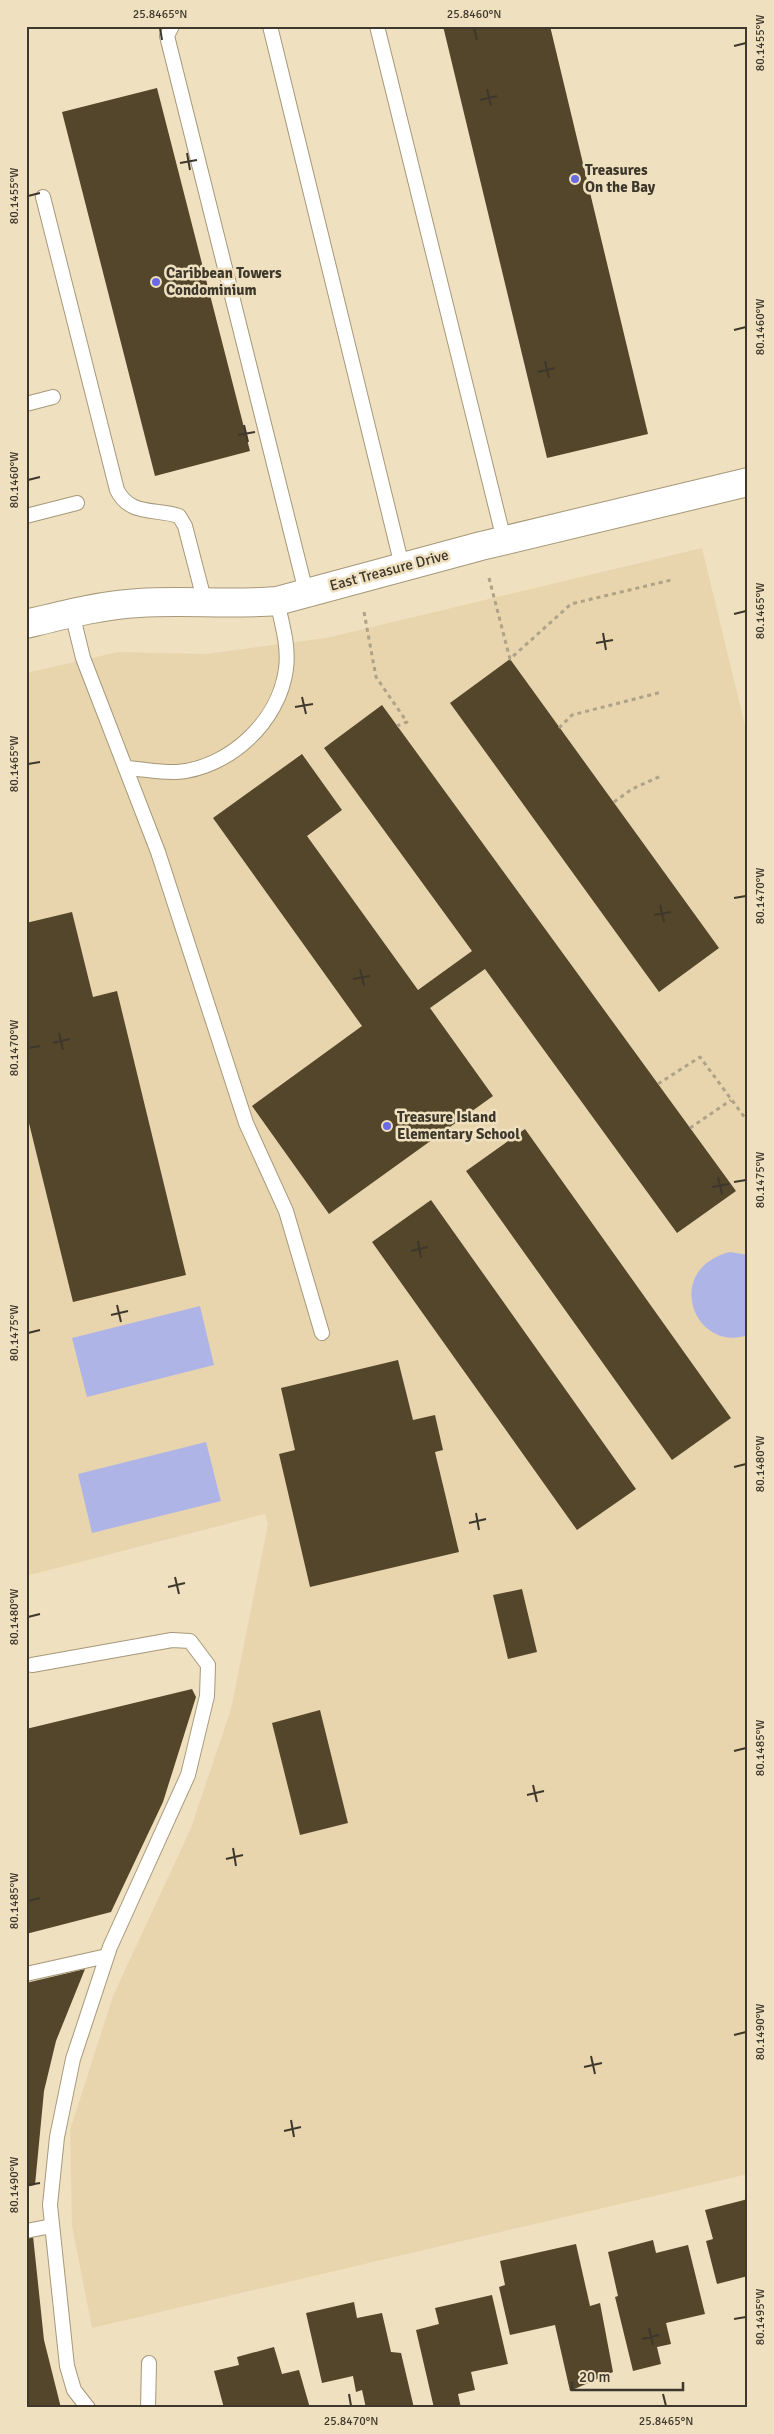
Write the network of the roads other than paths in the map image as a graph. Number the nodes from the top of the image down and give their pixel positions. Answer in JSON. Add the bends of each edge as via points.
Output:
{"nodes":[{"id":1,"x":172,"y":26,"type":"edge"},
{"id":2,"x":270,"y":26,"type":"edge"},
{"id":3,"x":377,"y":26,"type":"edge"},
{"id":4,"x":43,"y":197,"type":"dead end"},
{"id":5,"x":53,"y":397,"type":"dead end"},
{"id":6,"x":26,"y":404,"type":"edge"},
{"id":7,"x":748,"y":482,"type":"edge"},
{"id":8,"x":77,"y":503,"type":"dead end"},
{"id":9,"x":26,"y":516,"type":"edge"},
{"id":10,"x":493,"y":543,"type":"junction"},
{"id":11,"x":402,"y":566,"type":"junction"},
{"id":12,"x":306,"y":592,"type":"junction"},
{"id":13,"x":277,"y":601,"type":"junction"},
{"id":14,"x":205,"y":603,"type":"junction"},
{"id":15,"x":72,"y":613,"type":"junction"},
{"id":16,"x":26,"y":624,"type":"edge"},
{"id":17,"x":127,"y":768,"type":"junction"},
{"id":18,"x":322,"y":1333,"type":"dead end"},
{"id":19,"x":32,"y":1665,"type":"dead end"},
{"id":20,"x":107,"y":1956,"type":"junction"},
{"id":21,"x":26,"y":1974,"type":"edge"},
{"id":22,"x":52,"y":2226,"type":"junction"},
{"id":23,"x":26,"y":2231,"type":"edge"},
{"id":24,"x":150,"y":2363,"type":"dead end"},
{"id":25,"x":88,"y":2408,"type":"edge"},
{"id":26,"x":148,"y":2408,"type":"edge"}],
"edges":[{"from":1,"to":12,"type":"lane","via":[[167,36]]},
{"from":2,"to":11,"type":"lane"},
{"from":3,"to":10,"type":"lane"},
{"from":4,"to":14,"type":"lane","via":[[117,490],[122,501],[135,508],[179,516],[185,526]]},
{"from":5,"to":6,"type":"lane"},
{"from":7,"to":10,"type":"street","name":"East Treasure Drive"},
{"from":8,"to":9,"type":"lane"},
{"from":10,"to":11,"type":"street","name":"East Treasure Drive"},
{"from":11,"to":12,"type":"street","name":"East Treasure Drive"},
{"from":12,"to":13,"type":"street","name":"East Treasure Drive"},
{"from":13,"to":14,"type":"street","name":"East Treasure Drive"},
{"from":13,"to":17,"type":"lane","via":[[286,642],[286,670],[279,694],[254,735],[208,765],[176,772]]},
{"from":14,"to":15,"type":"street","name":"East Treasure Drive","via":[[138,603]]},
{"from":15,"to":16,"type":"street","name":"East Treasure Drive"},
{"from":15,"to":17,"type":"lane","via":[[83,658]]},
{"from":17,"to":18,"type":"lane","via":[[158,852],[246,1123],[286,1211]]},
{"from":19,"to":20,"type":"lane","via":[[172,1640],[190,1641],[208,1666],[207,1696],[188,1775]]},
{"from":20,"to":21,"type":"lane"},
{"from":20,"to":22,"type":"lane","via":[[74,2059],[57,2137],[50,2205]]},
{"from":22,"to":23,"type":"lane"},
{"from":22,"to":25,"type":"lane","via":[[66,2366],[74,2390]]},
{"from":24,"to":26,"type":"lane"}]}
